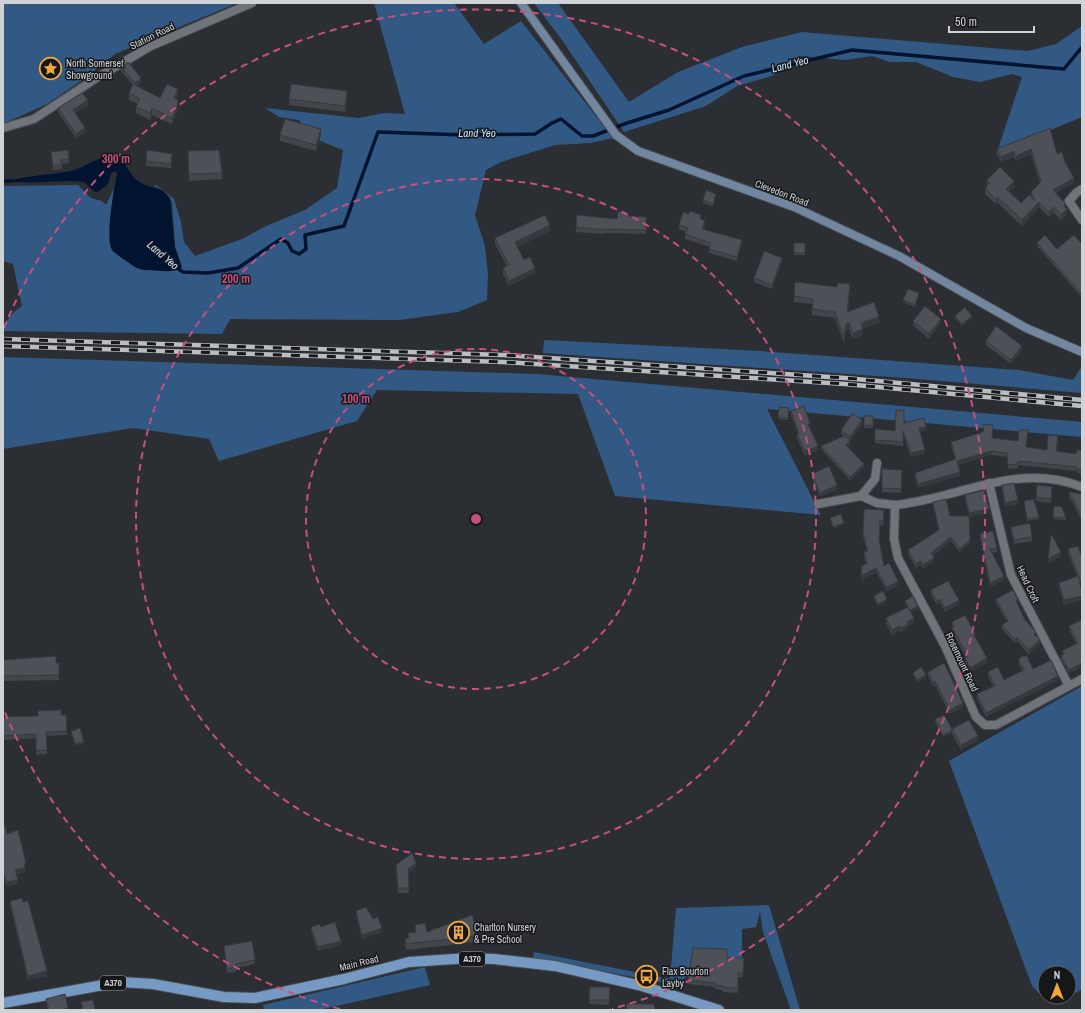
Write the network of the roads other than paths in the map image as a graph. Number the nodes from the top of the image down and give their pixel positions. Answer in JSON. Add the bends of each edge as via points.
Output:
{"nodes":[{"id":1,"x":252,"y":3,"type":"edge"},
{"id":2,"x":521,"y":3,"type":"edge"},
{"id":3,"x":3,"y":128,"type":"edge"},
{"id":4,"x":1082,"y":189,"type":"edge"},
{"id":5,"x":1082,"y":220,"type":"edge"},
{"id":6,"x":1082,"y":352,"type":"edge"},
{"id":7,"x":877,"y":464,"type":"dead end"},
{"id":8,"x":990,"y":483,"type":"junction"},
{"id":9,"x":1082,"y":487,"type":"edge"},
{"id":10,"x":861,"y":496,"type":"junction"},
{"id":11,"x":818,"y":504,"type":"dead end"},
{"id":12,"x":895,"y":505,"type":"junction"},
{"id":13,"x":1082,"y":679,"type":"edge"},
{"id":14,"x":1069,"y":686,"type":"junction"},
{"id":15,"x":4,"y":1001,"type":"edge"},
{"id":16,"x":719,"y":1010,"type":"edge"}],
"edges":[{"from":1,"to":3,"type":"street","name":"Station Road","via":[[151,46],[34,119]]},
{"from":2,"to":6,"type":"main road","name":"Clevedon Road","via":[[616,135],[638,151],[801,210],[899,256],[1026,328]]},
{"from":4,"to":5,"type":"street","via":[[1069,201]]},
{"from":7,"to":10,"type":"street","via":[[875,479]]},
{"from":8,"to":9,"type":"street","via":[[1017,478]]},
{"from":8,"to":12,"type":"street","via":[[915,503]]},
{"from":8,"to":14,"type":"street","name":"Head Croft","via":[[1011,575]]},
{"from":10,"to":11,"type":"street"},
{"from":10,"to":12,"type":"street","via":[[877,503]]},
{"from":12,"to":14,"type":"street","name":"Rosemount Road","via":[[894,539],[898,558],[945,646],[976,717],[985,725],[996,725]]},
{"from":13,"to":14,"type":"street","name":"Rosemount Road"},
{"from":15,"to":16,"type":"main road","name":"Main Road","number":"A370","via":[[120,982],[153,984],[224,997],[254,998],[410,962],[469,958],[555,966],[642,986]]}]}
